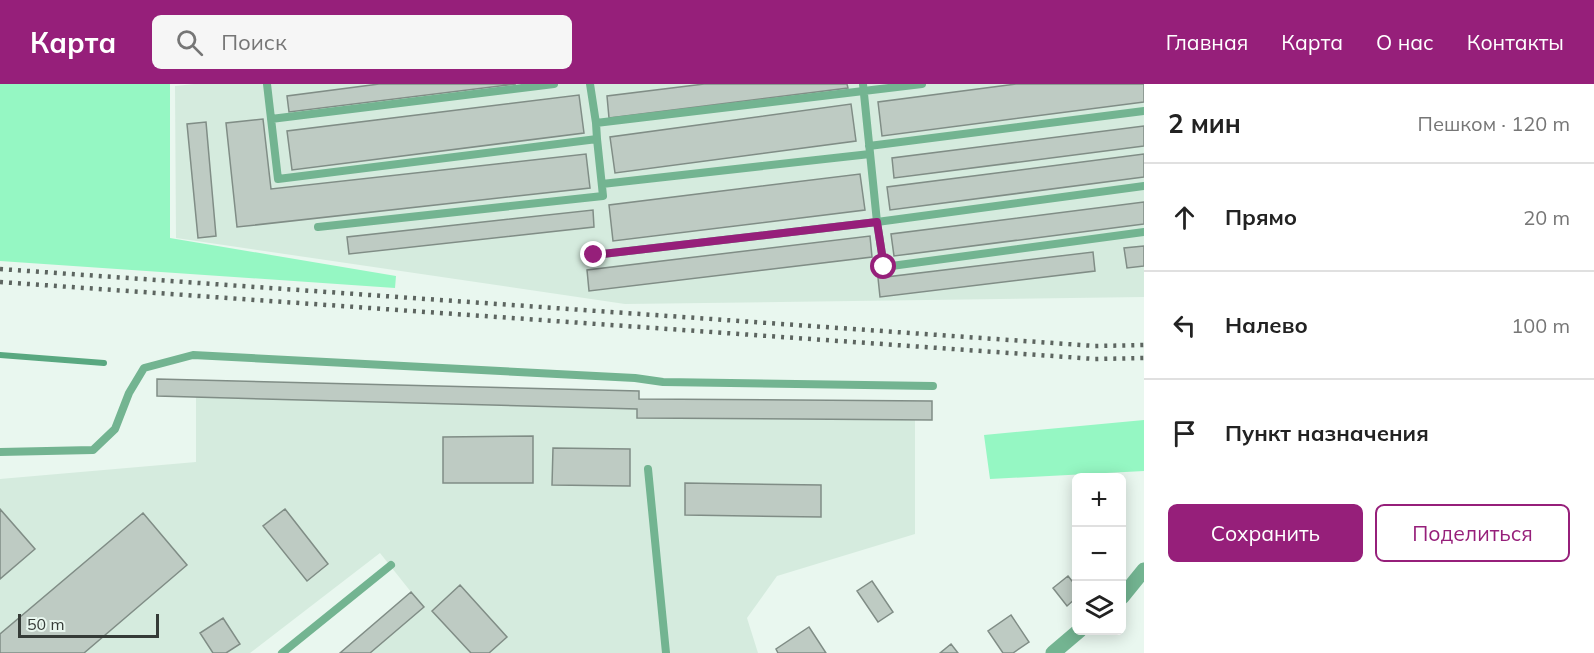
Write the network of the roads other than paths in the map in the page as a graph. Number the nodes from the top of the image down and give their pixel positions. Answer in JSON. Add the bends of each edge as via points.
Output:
{"nodes":[{"id":1,"x":267,"y":84,"type":"edge"},
{"id":2,"x":554,"y":84,"type":"edge"},
{"id":3,"x":590,"y":84,"type":"edge"},
{"id":4,"x":922,"y":84,"type":"edge"},
{"id":5,"x":864,"y":88,"type":"edge"},
{"id":6,"x":1144,"y":111,"type":"edge"},
{"id":7,"x":271,"y":119,"type":"junction"},
{"id":8,"x":596,"y":123,"type":"junction"},
{"id":9,"x":597,"y":139,"type":"junction"},
{"id":10,"x":870,"y":150,"type":"junction"},
{"id":11,"x":602,"y":184,"type":"junction"},
{"id":12,"x":1144,"y":186,"type":"edge"},
{"id":13,"x":877,"y":222,"type":"junction"},
{"id":14,"x":318,"y":227,"type":"dead end"},
{"id":15,"x":1144,"y":232,"type":"edge"},
{"id":16,"x":594,"y":255,"type":"dead end"},
{"id":17,"x":933,"y":386,"type":"dead end"},
{"id":18,"x":0,"y":452,"type":"edge"},
{"id":19,"x":648,"y":469,"type":"dead end"},
{"id":20,"x":391,"y":565,"type":"dead end"},
{"id":21,"x":1144,"y":570,"type":"edge"},
{"id":22,"x":1126,"y":592,"type":"edge"},
{"id":23,"x":1074,"y":635,"type":"edge"},
{"id":24,"x":282,"y":653,"type":"edge"},
{"id":25,"x":666,"y":653,"type":"edge"},
{"id":26,"x":1053,"y":653,"type":"edge"}],
"edges":[{"from":1,"to":7,"type":"lane"},
{"from":2,"to":7,"type":"lane"},
{"from":3,"to":8,"type":"lane"},
{"from":4,"to":5,"type":"lane"},
{"from":5,"to":8,"type":"lane"},
{"from":5,"to":10,"type":"lane"},
{"from":6,"to":10,"type":"lane"},
{"from":7,"to":9,"type":"lane","via":[[278,178]]},
{"from":8,"to":9,"type":"lane"},
{"from":9,"to":11,"type":"lane"},
{"from":10,"to":11,"type":"lane"},
{"from":10,"to":13,"type":"lane"},
{"from":11,"to":14,"type":"lane","via":[[603,196]]},
{"from":12,"to":13,"type":"lane"},
{"from":13,"to":15,"type":"lane","via":[[884,267]]},
{"from":13,"to":16,"type":"lane"},
{"from":17,"to":18,"type":"lane","via":[[663,382],[193,355],[144,368],[129,393],[116,429],[93,450]]},
{"from":19,"to":25,"type":"lane"},
{"from":20,"to":24,"type":"lane"},
{"from":21,"to":22,"type":"street"},
{"from":23,"to":26,"type":"street"}]}
